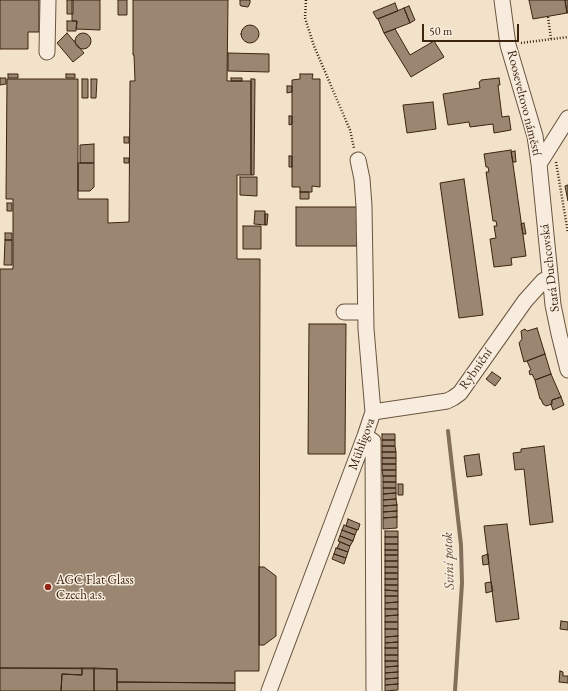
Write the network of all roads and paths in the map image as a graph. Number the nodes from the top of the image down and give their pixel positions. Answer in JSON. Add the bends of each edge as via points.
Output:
{"nodes":[{"id":1,"x":48,"y":0,"type":"edge"},
{"id":2,"x":306,"y":0,"type":"edge"},
{"id":3,"x":502,"y":0,"type":"edge"},
{"id":4,"x":548,"y":17,"type":"dead end"},
{"id":5,"x":568,"y":37,"type":"edge"},
{"id":6,"x":551,"y":40,"type":"junction"},
{"id":7,"x":508,"y":45,"type":"junction"},
{"id":8,"x":47,"y":52,"type":"dead end"},
{"id":9,"x":568,"y":118,"type":"edge"},
{"id":10,"x":553,"y":142,"type":"junction"},
{"id":11,"x":358,"y":160,"type":"joint"},
{"id":12,"x":539,"y":164,"type":"junction"},
{"id":13,"x":568,"y":233,"type":"edge"},
{"id":14,"x":550,"y":277,"type":"junction"},
{"id":15,"x":344,"y":312,"type":"dead end"},
{"id":16,"x":365,"y":312,"type":"junction"},
{"id":17,"x":568,"y":370,"type":"edge"},
{"id":18,"x":373,"y":412,"type":"junction"},
{"id":19,"x":365,"y":436,"type":"junction"},
{"id":20,"x":269,"y":691,"type":"edge"},
{"id":21,"x":374,"y":691,"type":"edge"}],
"edges":[{"from":1,"to":8,"type":"street"},
{"from":2,"to":11,"type":"path","via":[[305,18],[314,46],[350,130]]},
{"from":3,"to":7,"type":"street"},
{"from":4,"to":6,"type":"path"},
{"from":5,"to":6,"type":"path","name":"Rooseveltovo náměstí"},
{"from":6,"to":7,"type":"path","name":"Rooseveltovo náměstí"},
{"from":7,"to":12,"type":"street","name":"Rooseveltovo náměstí","via":[[535,136]]},
{"from":9,"to":10,"type":"street","name":"Rooseveltovo náměstí"},
{"from":10,"to":12,"type":"street","name":"Rooseveltovo náměstí"},
{"from":10,"to":13,"type":"path"},
{"from":11,"to":16,"type":"street","name":"Mühligova","via":[[364,206]]},
{"from":12,"to":14,"type":"street","name":"Stará Duchcovská"},
{"from":14,"to":17,"type":"street","name":"Stará Duchcovská"},
{"from":14,"to":18,"type":"street","name":"Rybniční","via":[[525,301],[460,393],[447,401]]},
{"from":15,"to":16,"type":"street"},
{"from":16,"to":18,"type":"street","name":"Mühligova"},
{"from":18,"to":19,"type":"street","name":"Mühligova"},
{"from":19,"to":20,"type":"street","name":"Mühligova"},
{"from":19,"to":21,"type":"street","via":[[373,441]]}]}
